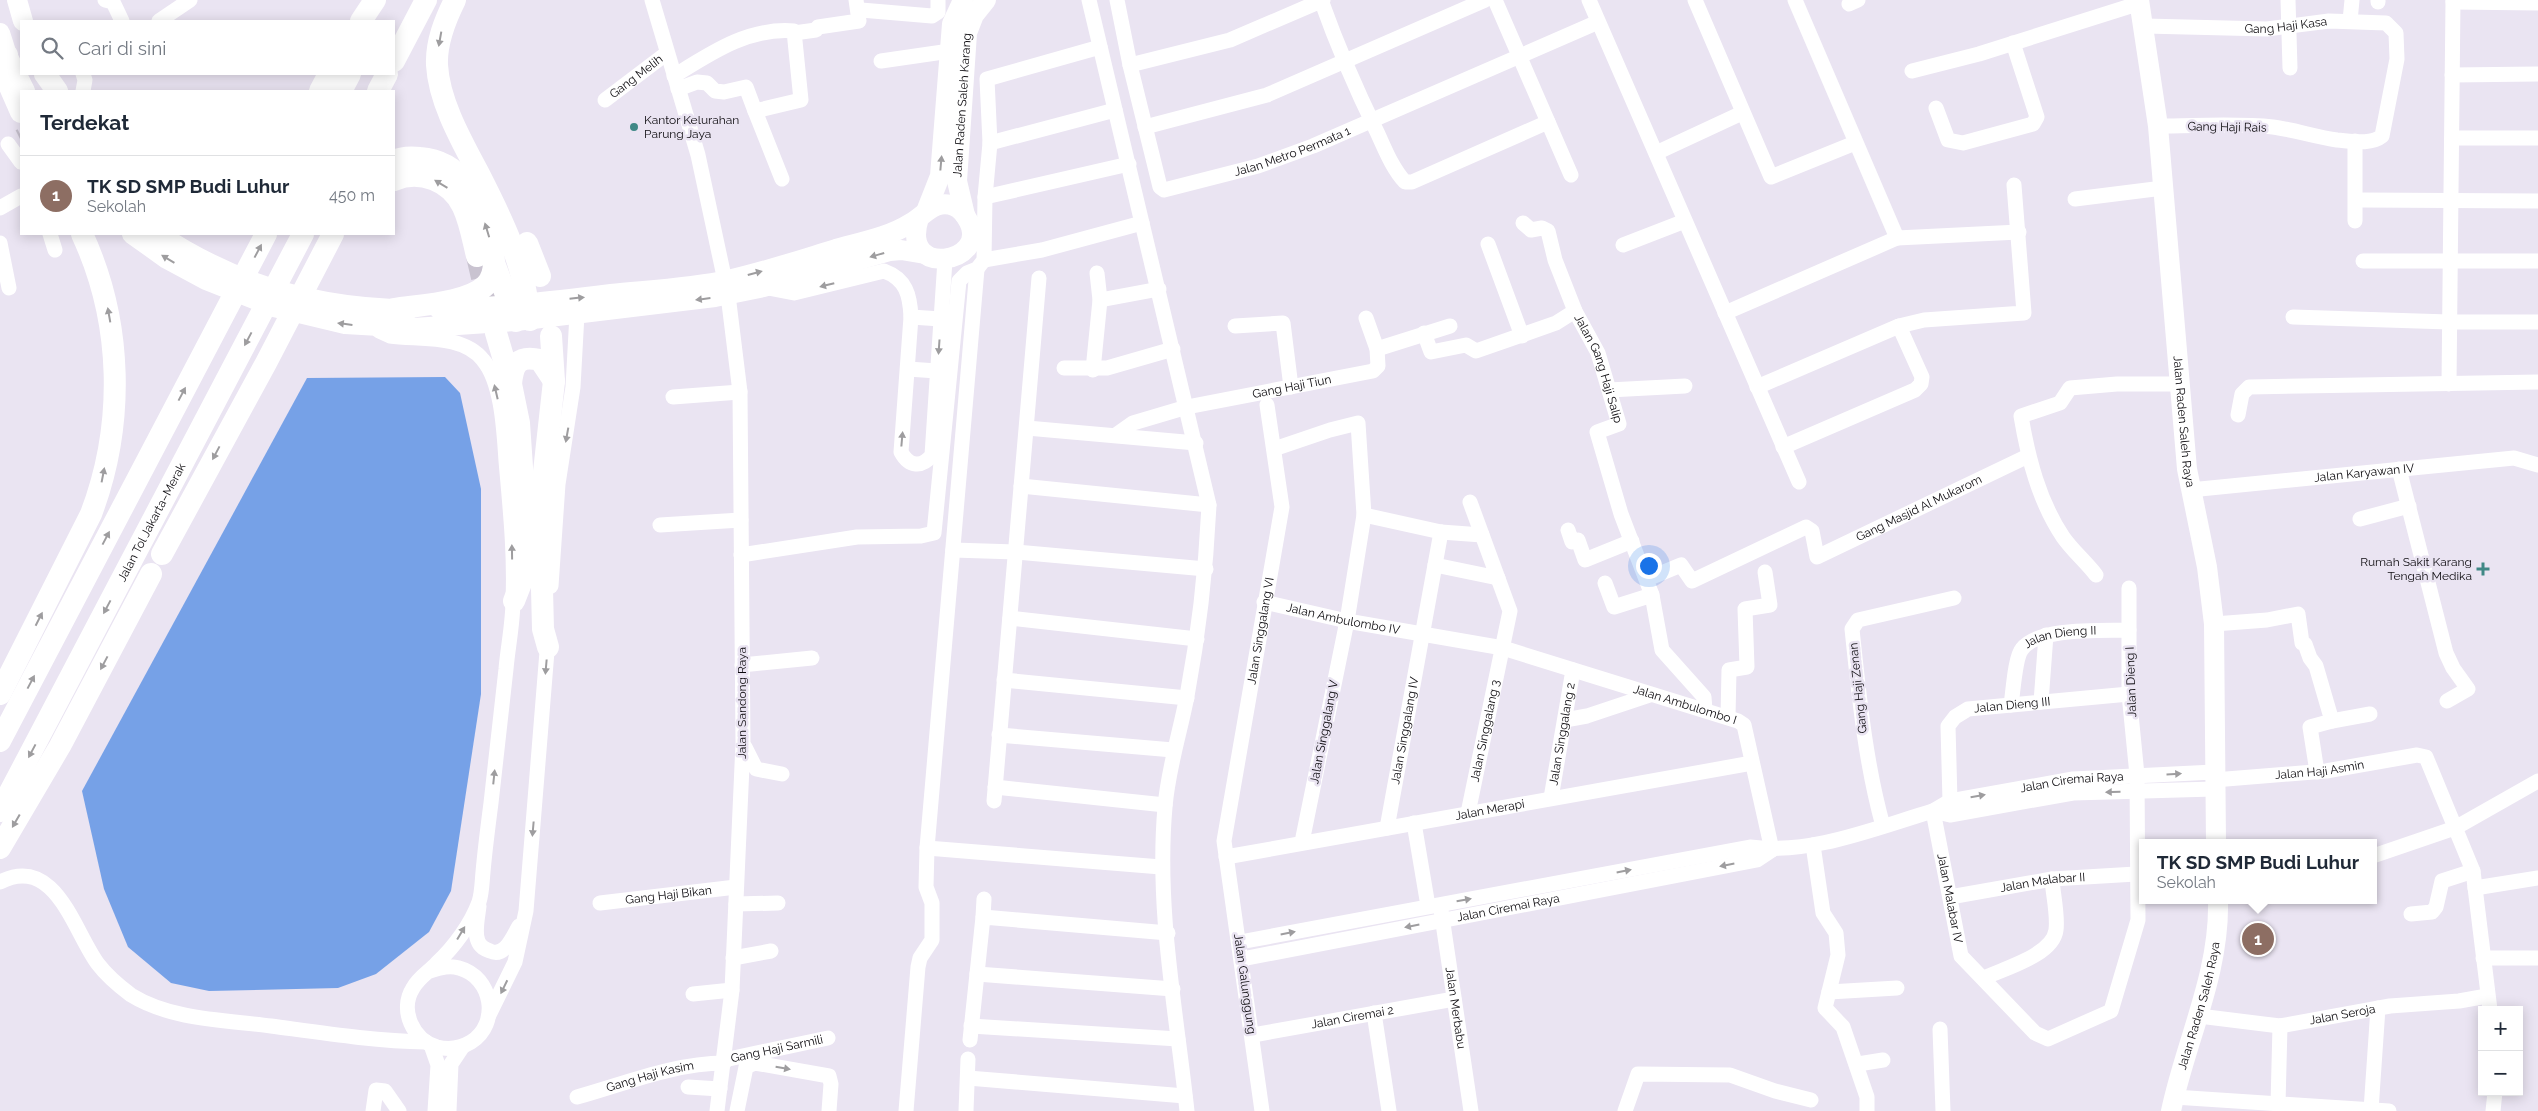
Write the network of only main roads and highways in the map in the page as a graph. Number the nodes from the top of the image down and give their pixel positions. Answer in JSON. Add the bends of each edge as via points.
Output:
{"nodes":[{"id":1,"x":17,"y":0,"type":"edge"},
{"id":2,"x":368,"y":0,"type":"edge"},
{"id":3,"x":375,"y":0,"type":"edge"},
{"id":4,"x":389,"y":0,"type":"edge"},
{"id":5,"x":426,"y":0,"type":"edge"},
{"id":6,"x":455,"y":0,"type":"edge"},
{"id":7,"x":963,"y":0,"type":"edge"},
{"id":8,"x":986,"y":0,"type":"edge"},
{"id":9,"x":2140,"y":2,"type":"edge"},
{"id":10,"x":23,"y":20,"type":"edge"},
{"id":11,"x":357,"y":20,"type":"edge"},
{"id":12,"x":362,"y":20,"type":"edge"},
{"id":13,"x":379,"y":20,"type":"edge"},
{"id":14,"x":0,"y":33,"type":"edge"},
{"id":15,"x":7,"y":55,"type":"junction"},
{"id":16,"x":395,"y":59,"type":"edge"},
{"id":17,"x":38,"y":75,"type":"edge"},
{"id":18,"x":46,"y":75,"type":"edge"},
{"id":19,"x":328,"y":75,"type":"edge"},
{"id":20,"x":349,"y":75,"type":"edge"},
{"id":21,"x":386,"y":75,"type":"edge"},
{"id":22,"x":24,"y":90,"type":"edge"},
{"id":23,"x":43,"y":90,"type":"edge"},
{"id":24,"x":56,"y":90,"type":"edge"},
{"id":25,"x":321,"y":90,"type":"edge"},
{"id":26,"x":342,"y":90,"type":"edge"},
{"id":27,"x":379,"y":90,"type":"edge"},
{"id":28,"x":445,"y":97,"type":"junction"},
{"id":29,"x":20,"y":110,"type":"edge"},
{"id":30,"x":395,"y":160,"type":"edge"},
{"id":31,"x":395,"y":180,"type":"edge"},
{"id":32,"x":923,"y":214,"type":"junction"},
{"id":33,"x":965,"y":215,"type":"junction"},
{"id":34,"x":82,"y":235,"type":"edge"},
{"id":35,"x":133,"y":235,"type":"edge"},
{"id":36,"x":161,"y":235,"type":"edge"},
{"id":37,"x":265,"y":235,"type":"edge"},
{"id":38,"x":302,"y":235,"type":"edge"},
{"id":39,"x":332,"y":235,"type":"edge"},
{"id":40,"x":349,"y":235,"type":"edge"},
{"id":41,"x":925,"y":254,"type":"junction"},
{"id":42,"x":486,"y":259,"type":"junction"},
{"id":43,"x":209,"y":272,"type":"junction"},
{"id":44,"x":540,"y":276,"type":"dead end"},
{"id":45,"x":726,"y":288,"type":"junction"},
{"id":46,"x":394,"y":309,"type":"junction"},
{"id":47,"x":521,"y":312,"type":"junction"},
{"id":48,"x":496,"y":333,"type":"dead end"},
{"id":49,"x":551,"y":336,"type":"dead end"},
{"id":50,"x":554,"y":381,"type":"junction"},
{"id":51,"x":511,"y":384,"type":"junction"},
{"id":52,"x":239,"y":410,"type":"junction"},
{"id":53,"x":162,"y":554,"type":"dead end"},
{"id":54,"x":152,"y":574,"type":"dead end"},
{"id":55,"x":514,"y":601,"type":"road end"},
{"id":56,"x":548,"y":646,"type":"road end"},
{"id":57,"x":0,"y":694,"type":"edge"},
{"id":58,"x":0,"y":741,"type":"edge"},
{"id":59,"x":0,"y":811,"type":"edge"},
{"id":60,"x":2216,"y":839,"type":"edge"},
{"id":61,"x":0,"y":848,"type":"edge"},
{"id":62,"x":2218,"y":904,"type":"edge"},
{"id":63,"x":2172,"y":1104,"type":"edge"}],
"edges":[{"from":1,"to":10,"type":"main road"},
{"from":2,"to":11,"type":"highway"},
{"from":3,"to":12,"type":"highway"},
{"from":4,"to":13,"type":"highway"},
{"from":5,"to":16,"type":"highway"},
{"from":6,"to":28,"type":"highway","one_way":true,"via":[[440,34],[437,63]]},
{"from":32,"to":7,"type":"main road","name":"Jalan Raden Saleh Karang","one_way":true,"via":[[940,176],[952,24]]},
{"from":8,"to":33,"type":"main road","name":"Jalan Raden Saleh Karang","via":[[974,16],[968,33],[957,181]]},
{"from":9,"to":60,"type":"main road","name":"Jalan Raden Saleh Raya","via":[[2158,126],[2190,490],[2207,567],[2214,624]]},
{"from":14,"to":15,"type":"main road"},
{"from":15,"to":22,"type":"main road"},
{"from":15,"to":29,"type":"highway","via":[[8,80]]},
{"from":17,"to":23,"type":"main road"},
{"from":18,"to":24,"type":"highway"},
{"from":19,"to":25,"type":"highway"},
{"from":20,"to":26,"type":"highway"},
{"from":21,"to":27,"type":"highway"},
{"from":28,"to":44,"type":"highway","via":[[462,115],[531,250]]},
{"from":28,"to":47,"type":"highway","via":[[451,120],[506,228],[518,259]]},
{"from":42,"to":30,"type":"highway","one_way":true,"via":[[482,213],[461,176],[451,168],[426,158]]},
{"from":42,"to":31,"type":"highway","one_way":true,"via":[[463,206],[446,186],[426,176],[413,175]]},
{"from":32,"to":33,"type":"main road","via":[[940,204],[954,206]]},
{"from":32,"to":41,"type":"main road","via":[[915,230],[917,243]]},
{"from":45,"to":32,"type":"main road","one_way":true,"via":[[893,232]]},
{"from":33,"to":41,"type":"main road","via":[[971,225],[971,238],[957,257],[938,260]]},
{"from":57,"to":34,"type":"highway","one_way":true,"via":[[90,514],[100,489],[115,410],[113,334],[98,272]]},
{"from":43,"to":35,"type":"main road","one_way":true,"via":[[167,259]]},
{"from":36,"to":43,"type":"main road"},
{"from":58,"to":37,"type":"highway","one_way":true},
{"from":38,"to":59,"type":"highway","name":"Jalan Tol Jakarta–Merak","one_way":true},
{"from":39,"to":52,"type":"highway"},
{"from":40,"to":52,"type":"highway"},
{"from":41,"to":45,"type":"main road","one_way":true,"via":[[901,250],[764,287]]},
{"from":42,"to":46,"type":"highway","via":[[490,279],[475,292]]},
{"from":42,"to":47,"type":"highway"},
{"from":43,"to":46,"type":"main road","via":[[334,304]]},
{"from":47,"to":43,"type":"main road","one_way":true,"via":[[414,328],[368,326],[322,320],[274,307]]},
{"from":47,"to":45,"type":"main road","one_way":true},
{"from":45,"to":47,"type":"main road","one_way":true,"via":[[577,314]]},
{"from":46,"to":47,"type":"main road"},
{"from":48,"to":51,"type":"highway"},
{"from":49,"to":50,"type":"highway"},
{"from":50,"to":51,"type":"highway","via":[[540,360],[528,357],[517,362]]},
{"from":50,"to":56,"type":"highway","via":[[540,508],[543,629]]},
{"from":51,"to":55,"type":"highway","via":[[519,423],[528,555]]},
{"from":52,"to":53,"type":"highway","one_way":true},
{"from":54,"to":61,"type":"highway","one_way":true,"via":[[60,746]]},
{"from":62,"to":63,"type":"main road","name":"Jalan Raden Saleh Raya","via":[[2216,947]]}]}
